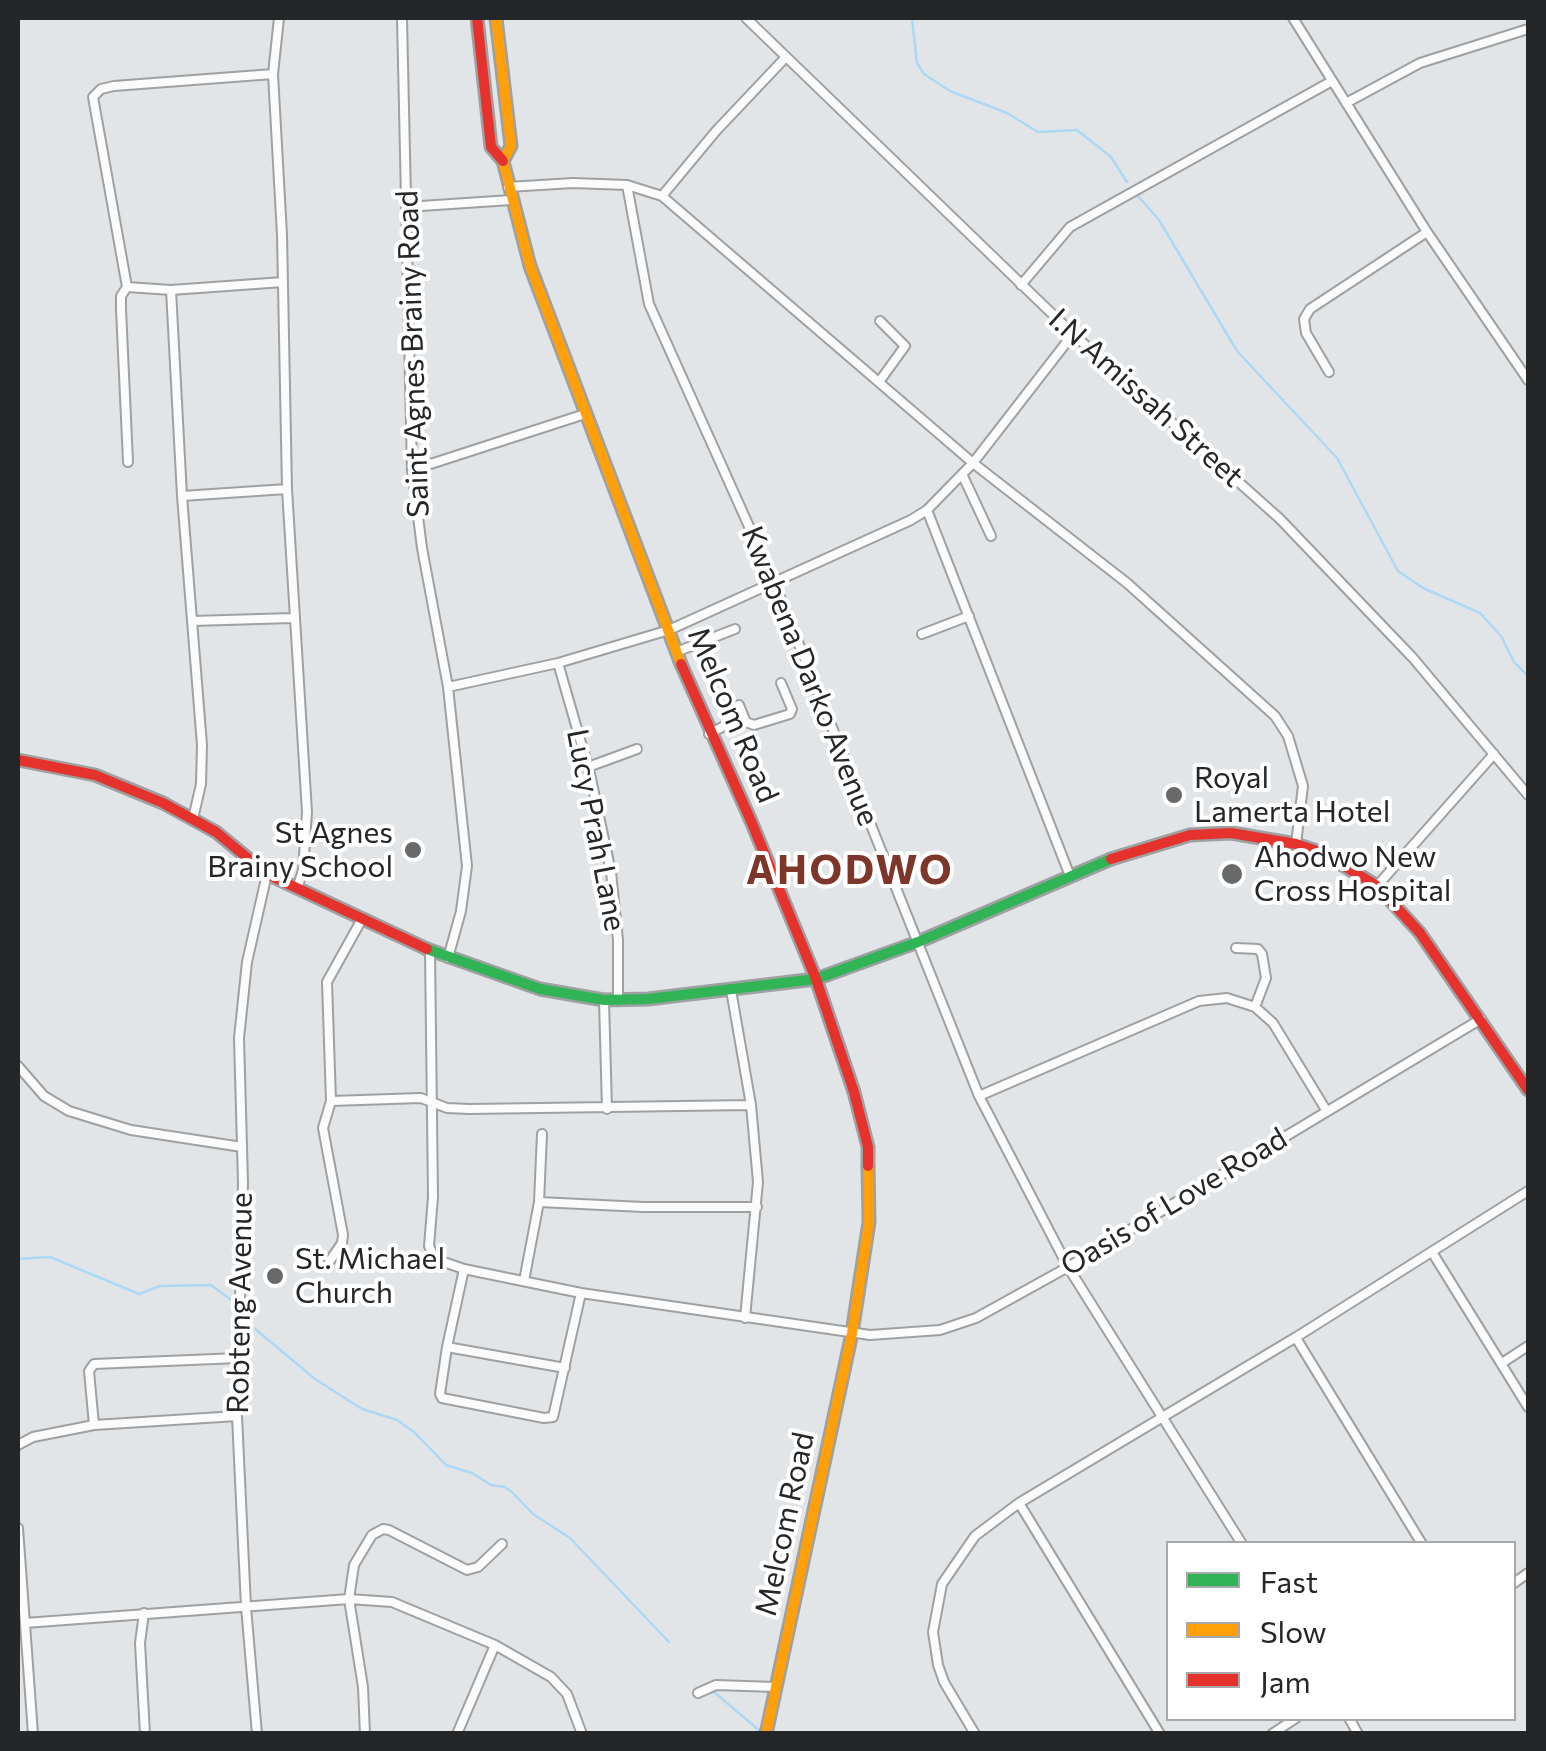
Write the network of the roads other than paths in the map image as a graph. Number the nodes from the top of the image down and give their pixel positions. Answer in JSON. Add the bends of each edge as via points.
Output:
{"nodes":[{"id":1,"x":279,"y":18,"type":"edge"},
{"id":2,"x":402,"y":18,"type":"edge"},
{"id":3,"x":477,"y":18,"type":"edge"},
{"id":4,"x":496,"y":18,"type":"edge"},
{"id":5,"x":746,"y":18,"type":"edge"},
{"id":6,"x":1293,"y":18,"type":"edge"},
{"id":7,"x":1528,"y":29,"type":"edge"},
{"id":8,"x":786,"y":58,"type":"junction"},
{"id":9,"x":273,"y":74,"type":"junction"},
{"id":10,"x":1332,"y":81,"type":"junction"},
{"id":11,"x":1346,"y":103,"type":"junction"},
{"id":12,"x":503,"y":161,"type":"junction"},
{"id":13,"x":627,"y":185,"type":"junction"},
{"id":14,"x":508,"y":187,"type":"junction"},
{"id":15,"x":662,"y":196,"type":"junction"},
{"id":16,"x":511,"y":200,"type":"junction"},
{"id":17,"x":406,"y":207,"type":"junction"},
{"id":18,"x":1427,"y":232,"type":"junction"},
{"id":19,"x":283,"y":282,"type":"junction"},
{"id":20,"x":1021,"y":285,"type":"junction"},
{"id":21,"x":127,"y":287,"type":"junction"},
{"id":22,"x":172,"y":290,"type":"junction"},
{"id":23,"x":880,"y":321,"type":"dead end"},
{"id":24,"x":1072,"y":334,"type":"junction"},
{"id":25,"x":1329,"y":372,"type":"dead end"},
{"id":26,"x":1528,"y":380,"type":"edge"},
{"id":27,"x":879,"y":382,"type":"junction"},
{"id":28,"x":585,"y":414,"type":"junction"},
{"id":29,"x":128,"y":462,"type":"dead end"},
{"id":30,"x":973,"y":462,"type":"junction"},
{"id":31,"x":412,"y":470,"type":"junction"},
{"id":32,"x":962,"y":474,"type":"junction"},
{"id":33,"x":287,"y":489,"type":"junction"},
{"id":34,"x":182,"y":496,"type":"junction"},
{"id":35,"x":927,"y":510,"type":"junction"},
{"id":36,"x":991,"y":536,"type":"dead end"},
{"id":37,"x":774,"y":582,"type":"junction"},
{"id":38,"x":968,"y":616,"type":"junction"},
{"id":39,"x":293,"y":618,"type":"junction"},
{"id":40,"x":192,"y":621,"type":"junction"},
{"id":41,"x":736,"y":629,"type":"dead end"},
{"id":42,"x":669,"y":630,"type":"junction"},
{"id":43,"x":922,"y":634,"type":"dead end"},
{"id":44,"x":676,"y":652,"type":"junction"},
{"id":45,"x":558,"y":662,"type":"junction"},
{"id":46,"x":782,"y":683,"type":"dead end"},
{"id":47,"x":448,"y":687,"type":"junction"},
{"id":48,"x":740,"y":706,"type":"dead end"},
{"id":49,"x":744,"y":716,"type":"junction"},
{"id":50,"x":709,"y":734,"type":"junction"},
{"id":51,"x":636,"y":749,"type":"dead end"},
{"id":52,"x":1494,"y":754,"type":"junction"},
{"id":53,"x":18,"y":760,"type":"edge"},
{"id":54,"x":588,"y":768,"type":"junction"},
{"id":55,"x":1528,"y":795,"type":"edge"},
{"id":56,"x":193,"y":819,"type":"junction"},
{"id":57,"x":1296,"y":844,"type":"junction"},
{"id":58,"x":267,"y":874,"type":"junction"},
{"id":59,"x":1070,"y":876,"type":"junction"},
{"id":60,"x":1377,"y":886,"type":"junction"},
{"id":61,"x":297,"y":889,"type":"junction"},
{"id":62,"x":362,"y":919,"type":"junction"},
{"id":63,"x":918,"y":942,"type":"junction"},
{"id":64,"x":1236,"y":948,"type":"dead end"},
{"id":65,"x":430,"y":950,"type":"junction"},
{"id":66,"x":448,"y":958,"type":"junction"},
{"id":67,"x":816,"y":979,"type":"junction"},
{"id":68,"x":731,"y":990,"type":"junction"},
{"id":69,"x":604,"y":1000,"type":"junction"},
{"id":70,"x":618,"y":1000,"type":"junction"},
{"id":71,"x":1255,"y":1007,"type":"junction"},
{"id":72,"x":1481,"y":1020,"type":"junction"},
{"id":73,"x":18,"y":1066,"type":"edge"},
{"id":74,"x":1528,"y":1090,"type":"edge"},
{"id":75,"x":980,"y":1096,"type":"junction"},
{"id":76,"x":331,"y":1100,"type":"junction"},
{"id":77,"x":431,"y":1100,"type":"junction"},
{"id":78,"x":751,"y":1105,"type":"junction"},
{"id":79,"x":607,"y":1109,"type":"junction"},
{"id":80,"x":1326,"y":1110,"type":"junction"},
{"id":81,"x":542,"y":1134,"type":"dead end"},
{"id":82,"x":242,"y":1148,"type":"junction"},
{"id":83,"x":1528,"y":1192,"type":"edge"},
{"id":84,"x":539,"y":1202,"type":"junction"},
{"id":85,"x":757,"y":1207,"type":"junction"},
{"id":86,"x":1432,"y":1252,"type":"junction"},
{"id":87,"x":329,"y":1262,"type":"dead end"},
{"id":88,"x":1068,"y":1266,"type":"junction"},
{"id":89,"x":464,"y":1270,"type":"junction"},
{"id":90,"x":524,"y":1281,"type":"junction"},
{"id":91,"x":581,"y":1293,"type":"junction"},
{"id":92,"x":744,"y":1318,"type":"junction"},
{"id":93,"x":852,"y":1333,"type":"junction"},
{"id":94,"x":1296,"y":1338,"type":"junction"},
{"id":95,"x":1528,"y":1346,"type":"edge"},
{"id":96,"x":447,"y":1347,"type":"junction"},
{"id":97,"x":239,"y":1358,"type":"junction"},
{"id":98,"x":1502,"y":1363,"type":"junction"},
{"id":99,"x":565,"y":1368,"type":"junction"},
{"id":100,"x":1528,"y":1407,"type":"edge"},
{"id":101,"x":237,"y":1416,"type":"junction"},
{"id":102,"x":1162,"y":1416,"type":"junction"},
{"id":103,"x":94,"y":1424,"type":"junction"},
{"id":104,"x":18,"y":1445,"type":"edge"},
{"id":105,"x":1019,"y":1504,"type":"junction"},
{"id":106,"x":18,"y":1528,"type":"edge"},
{"id":107,"x":1240,"y":1541,"type":"edge"},
{"id":108,"x":1420,"y":1541,"type":"edge"},
{"id":109,"x":502,"y":1544,"type":"dead end"},
{"id":110,"x":350,"y":1599,"type":"junction"},
{"id":111,"x":246,"y":1607,"type":"junction"},
{"id":112,"x":144,"y":1612,"type":"junction"},
{"id":113,"x":25,"y":1623,"type":"junction"},
{"id":114,"x":494,"y":1645,"type":"junction"},
{"id":115,"x":775,"y":1687,"type":"junction"},
{"id":116,"x":698,"y":1693,"type":"dead end"},
{"id":117,"x":33,"y":1734,"type":"edge"},
{"id":118,"x":145,"y":1734,"type":"edge"},
{"id":119,"x":257,"y":1734,"type":"edge"},
{"id":120,"x":365,"y":1734,"type":"edge"},
{"id":121,"x":458,"y":1734,"type":"edge"},
{"id":122,"x":582,"y":1734,"type":"edge"},
{"id":123,"x":766,"y":1734,"type":"edge"},
{"id":124,"x":976,"y":1734,"type":"edge"},
{"id":125,"x":1160,"y":1734,"type":"edge"}],
"edges":[{"from":1,"to":9,"type":"street"},
{"from":2,"to":17,"type":"street","name":"Saint Agnes Brainy Road"},
{"from":3,"to":12,"type":"main road","via":[[491,147]]},
{"from":4,"to":12,"type":"main road","name":"Melcom Road","via":[[511,146]]},
{"from":5,"to":8,"type":"street","name":"I.N Amissah Street"},
{"from":6,"to":10,"type":"street"},
{"from":7,"to":11,"type":"street","via":[[1420,63]]},
{"from":8,"to":15,"type":"street"},
{"from":8,"to":20,"type":"street","name":"I.N Amissah Street"},
{"from":9,"to":19,"type":"street"},
{"from":9,"to":21,"type":"street","via":[[114,86],[93,97]]},
{"from":10,"to":11,"type":"street"},
{"from":10,"to":20,"type":"street","via":[[1080,220]]},
{"from":11,"to":18,"type":"street"},
{"from":12,"to":14,"type":"main road","name":"Melcom Road"},
{"from":13,"to":14,"type":"street"},
{"from":13,"to":15,"type":"street"},
{"from":13,"to":37,"type":"street","name":"Kwabena Darko Avenue","via":[[650,304]]},
{"from":14,"to":16,"type":"main road","name":"Melcom Road"},
{"from":15,"to":27,"type":"street"},
{"from":16,"to":17,"type":"street"},
{"from":16,"to":28,"type":"main road","name":"Melcom Road"},
{"from":17,"to":31,"type":"street","name":"Saint Agnes Brainy Road"},
{"from":18,"to":25,"type":"street","via":[[1310,309],[1306,332]]},
{"from":18,"to":26,"type":"street"},
{"from":19,"to":22,"type":"street"},
{"from":19,"to":33,"type":"street"},
{"from":20,"to":24,"type":"street","name":"I.N Amissah Street"},
{"from":21,"to":22,"type":"street"},
{"from":21,"to":29,"type":"street","via":[[120,309]]},
{"from":22,"to":34,"type":"street"},
{"from":23,"to":27,"type":"street","via":[[905,346]]},
{"from":24,"to":30,"type":"street"},
{"from":24,"to":52,"type":"street","name":"I.N Amissah Street","via":[[1280,519]]},
{"from":27,"to":30,"type":"street"},
{"from":28,"to":31,"type":"street"},
{"from":28,"to":42,"type":"main road","name":"Melcom Road"},
{"from":30,"to":32,"type":"street"},
{"from":30,"to":57,"type":"street","via":[[1127,583],[1275,716],[1303,786]]},
{"from":31,"to":47,"type":"street","name":"Saint Agnes Brainy Road"},
{"from":32,"to":35,"type":"street"},
{"from":32,"to":36,"type":"street"},
{"from":33,"to":34,"type":"street"},
{"from":33,"to":39,"type":"street"},
{"from":34,"to":40,"type":"street"},
{"from":35,"to":37,"type":"street"},
{"from":35,"to":38,"type":"street"},
{"from":37,"to":42,"type":"street"},
{"from":37,"to":63,"type":"street","name":"Kwabena Darko Avenue"},
{"from":38,"to":43,"type":"street"},
{"from":38,"to":59,"type":"street"},
{"from":39,"to":40,"type":"street"},
{"from":39,"to":61,"type":"street","via":[[308,812]]},
{"from":40,"to":56,"type":"street","via":[[202,745]]},
{"from":41,"to":44,"type":"street"},
{"from":42,"to":44,"type":"main road","name":"Melcom Road"},
{"from":42,"to":45,"type":"street"},
{"from":44,"to":50,"type":"main road","name":"Melcom Road"},
{"from":45,"to":47,"type":"street"},
{"from":45,"to":54,"type":"street","name":"Lucy Prah Lane"},
{"from":46,"to":49,"type":"street","via":[[790,714],[754,725]]},
{"from":47,"to":66,"type":"street","name":"Saint Agnes Brainy Road","via":[[467,866]]},
{"from":48,"to":49,"type":"street"},
{"from":49,"to":50,"type":"street"},
{"from":50,"to":67,"type":"main road","name":"Melcom Road"},
{"from":51,"to":54,"type":"street"},
{"from":52,"to":55,"type":"street","name":"I.N Amissah Street"},
{"from":52,"to":60,"type":"street"},
{"from":53,"to":56,"type":"main road","via":[[95,775]]},
{"from":54,"to":70,"type":"street","name":"Lucy Prah Lane","via":[[616,908]]},
{"from":56,"to":58,"type":"main road"},
{"from":57,"to":59,"type":"main road","via":[[1231,833],[1190,835]]},
{"from":57,"to":60,"type":"main road"},
{"from":58,"to":61,"type":"main road"},
{"from":58,"to":82,"type":"street","name":"Robteng Avenue","via":[[242,999]]},
{"from":59,"to":63,"type":"main road"},
{"from":60,"to":72,"type":"main road","via":[[1420,932]]},
{"from":61,"to":62,"type":"main road"},
{"from":62,"to":65,"type":"main road"},
{"from":62,"to":76,"type":"street","via":[[327,982]]},
{"from":63,"to":67,"type":"main road"},
{"from":63,"to":75,"type":"street","name":"Kwabena Darko Avenue"},
{"from":64,"to":71,"type":"street","via":[[1258,949],[1263,957],[1266,981]]},
{"from":65,"to":66,"type":"main road"},
{"from":65,"to":77,"type":"street"},
{"from":66,"to":69,"type":"main road","via":[[540,989]]},
{"from":67,"to":68,"type":"main road"},
{"from":67,"to":93,"type":"main road","name":"Melcom Road","via":[[868,1146],[869,1222]]},
{"from":68,"to":70,"type":"main road"},
{"from":68,"to":78,"type":"street"},
{"from":69,"to":70,"type":"main road"},
{"from":69,"to":79,"type":"street"},
{"from":71,"to":75,"type":"street","via":[[1227,998],[1199,1001]]},
{"from":71,"to":80,"type":"street","via":[[1273,1022]]},
{"from":72,"to":74,"type":"main road"},
{"from":72,"to":80,"type":"street","name":"Oasis of Love Road"},
{"from":73,"to":82,"type":"street","via":[[68,1111],[131,1130]]},
{"from":75,"to":88,"type":"street","name":"Kwabena Darko Avenue"},
{"from":76,"to":77,"type":"street"},
{"from":76,"to":87,"type":"street","via":[[322,1128],[343,1235]]},
{"from":77,"to":79,"type":"street","via":[[447,1108]]},
{"from":77,"to":89,"type":"street","name":"Oasis of Love Road","via":[[430,1252]]},
{"from":78,"to":79,"type":"street"},
{"from":78,"to":85,"type":"street"},
{"from":80,"to":88,"type":"street","name":"Oasis of Love Road"},
{"from":81,"to":84,"type":"street"},
{"from":82,"to":97,"type":"street","name":"Robteng Avenue"},
{"from":83,"to":86,"type":"street"},
{"from":84,"to":85,"type":"street"},
{"from":84,"to":90,"type":"street"},
{"from":85,"to":92,"type":"street"},
{"from":86,"to":94,"type":"street"},
{"from":86,"to":98,"type":"street"},
{"from":88,"to":93,"type":"street","name":"Oasis of Love Road","via":[[957,1326],[894,1336]]},
{"from":88,"to":102,"type":"street","name":"Kwabena Darko Avenue"},
{"from":89,"to":90,"type":"street","name":"Oasis of Love Road"},
{"from":89,"to":96,"type":"street"},
{"from":90,"to":91,"type":"street","name":"Oasis of Love Road"},
{"from":91,"to":92,"type":"street","name":"Oasis of Love Road"},
{"from":91,"to":99,"type":"street"},
{"from":92,"to":93,"type":"street","name":"Oasis of Love Road"},
{"from":93,"to":115,"type":"main road","name":"Melcom Road"},
{"from":94,"to":102,"type":"street"},
{"from":94,"to":108,"type":"street"},
{"from":95,"to":98,"type":"street"},
{"from":96,"to":99,"type":"street"},
{"from":96,"to":99,"type":"street","via":[[442,1398],[544,1418],[555,1413]]},
{"from":97,"to":101,"type":"street","name":"Robteng Avenue"},
{"from":97,"to":103,"type":"street","via":[[94,1364]]},
{"from":98,"to":100,"type":"street"},
{"from":101,"to":103,"type":"street"},
{"from":101,"to":111,"type":"street","name":"Robteng Avenue"},
{"from":102,"to":105,"type":"street"},
{"from":102,"to":107,"type":"street","name":"Kwabena Darko Avenue"},
{"from":103,"to":104,"type":"street"},
{"from":105,"to":124,"type":"street","via":[[965,1547],[936,1601],[938,1664]]},
{"from":105,"to":125,"type":"street"},
{"from":106,"to":113,"type":"street"},
{"from":109,"to":110,"type":"street","via":[[467,1570],[389,1530],[377,1531],[354,1565]]},
{"from":110,"to":111,"type":"street"},
{"from":110,"to":114,"type":"street","via":[[404,1606]]},
{"from":110,"to":120,"type":"street"},
{"from":111,"to":112,"type":"street"},
{"from":111,"to":119,"type":"street","name":"Robteng Avenue"},
{"from":112,"to":113,"type":"street"},
{"from":112,"to":118,"type":"street"},
{"from":113,"to":117,"type":"street"},
{"from":114,"to":121,"type":"street"},
{"from":114,"to":122,"type":"street","via":[[558,1682]]},
{"from":115,"to":116,"type":"street","via":[[716,1685]]},
{"from":115,"to":123,"type":"main road","name":"Melcom Road"}]}
